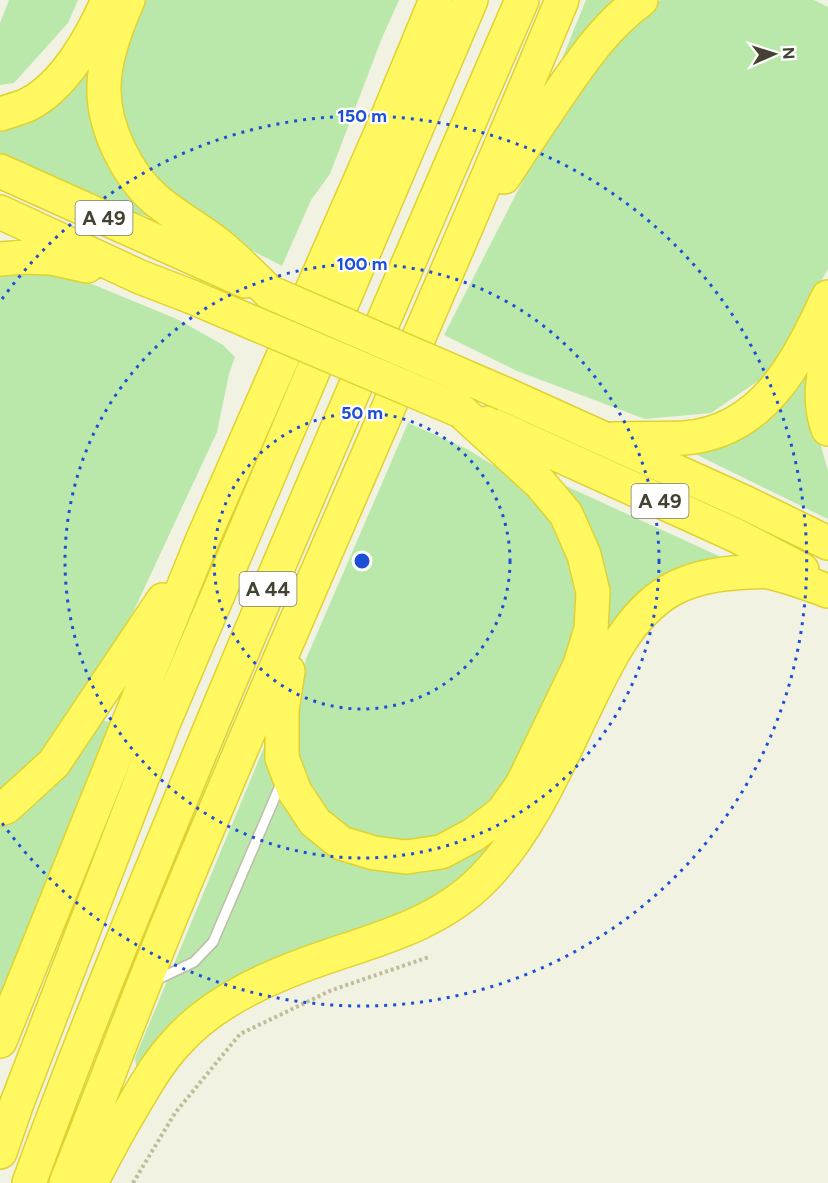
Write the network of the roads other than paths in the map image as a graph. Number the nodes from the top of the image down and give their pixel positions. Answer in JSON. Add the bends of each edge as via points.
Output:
{"nodes":[{"id":1,"x":108,"y":0,"type":"edge"},
{"id":2,"x":128,"y":0,"type":"edge"},
{"id":3,"x":436,"y":0,"type":"edge"},
{"id":4,"x":471,"y":0,"type":"edge"},
{"id":5,"x":522,"y":0,"type":"edge"},
{"id":6,"x":561,"y":0,"type":"edge"},
{"id":7,"x":641,"y":0,"type":"edge"},
{"id":8,"x":0,"y":114,"type":"edge"},
{"id":9,"x":0,"y":171,"type":"edge"},
{"id":10,"x":0,"y":212,"type":"edge"},
{"id":11,"x":214,"y":255,"type":"junction"},
{"id":12,"x":0,"y":259,"type":"edge"},
{"id":13,"x":451,"y":263,"type":"junction"},
{"id":14,"x":140,"y":277,"type":"junction"},
{"id":15,"x":828,"y":297,"type":"edge"},
{"id":16,"x":828,"y":351,"type":"edge"},
{"id":17,"x":479,"y":423,"type":"junction"},
{"id":18,"x":828,"y":429,"type":"edge"},
{"id":19,"x":606,"y":439,"type":"junction"},
{"id":20,"x":202,"y":541,"type":"junction"},
{"id":21,"x":828,"y":543,"type":"edge"},
{"id":22,"x":828,"y":583,"type":"edge"},
{"id":23,"x":310,"y":589,"type":"junction"},
{"id":24,"x":828,"y":591,"type":"edge"},
{"id":25,"x":287,"y":770,"type":"junction"},
{"id":26,"x":0,"y":809,"type":"edge"},
{"id":27,"x":144,"y":986,"type":"junction"},
{"id":28,"x":0,"y":1041,"type":"edge"},
{"id":29,"x":0,"y":1152,"type":"edge"},
{"id":30,"x":29,"y":1183,"type":"edge"},
{"id":31,"x":66,"y":1183,"type":"edge"},
{"id":32,"x":91,"y":1183,"type":"edge"}],
"edges":[{"from":1,"to":8,"type":"highway","via":[[71,65],[49,90],[27,105]]},
{"from":2,"to":11,"type":"highway","via":[[108,59],[104,88],[108,122],[135,176]]},
{"from":3,"to":20,"type":"highway"},
{"from":4,"to":29,"type":"highway","number":"A 44","via":[[163,724]]},
{"from":5,"to":30,"type":"highway","number":"A 44","via":[[138,900]]},
{"from":6,"to":13,"type":"highway"},
{"from":7,"to":13,"type":"highway","via":[[606,31],[575,71]]},
{"from":9,"to":11,"type":"highway","number":"A 49"},
{"from":10,"to":14,"type":"highway","number":"A 49"},
{"from":11,"to":19,"type":"highway","number":"A 49","bridge":true,"via":[[269,292]]},
{"from":12,"to":14,"type":"highway","via":[[51,258]]},
{"from":13,"to":23,"type":"highway"},
{"from":14,"to":17,"type":"highway","number":"A 49","bridge":true},
{"from":15,"to":19,"type":"highway","via":[[794,363],[770,395],[746,417],[720,430],[685,438]]},
{"from":16,"to":18,"type":"highway","via":[[822,383]]},
{"from":17,"to":22,"type":"highway","number":"A 49","via":[[735,535]]},
{"from":17,"to":25,"type":"highway","via":[[566,514],[584,555],[593,592],[591,629],[580,665],[522,785],[502,813],[473,835],[441,852],[406,857],[341,843],[315,822],[295,792]]},
{"from":19,"to":21,"type":"highway","number":"A 49"},
{"from":20,"to":26,"type":"highway","via":[[54,763]]},
{"from":20,"to":28,"type":"highway"},
{"from":23,"to":25,"type":"highway","via":[[282,710],[282,758]]},
{"from":23,"to":27,"type":"highway"},
{"from":24,"to":32,"type":"highway","via":[[766,572],[726,573],[695,580],[654,603],[614,652],[524,827],[482,880],[457,902],[427,920],[295,967],[202,1019],[177,1042],[148,1079]]},
{"from":25,"to":27,"type":"lane","via":[[213,942],[194,962]]},
{"from":27,"to":31,"type":"highway"}]}
